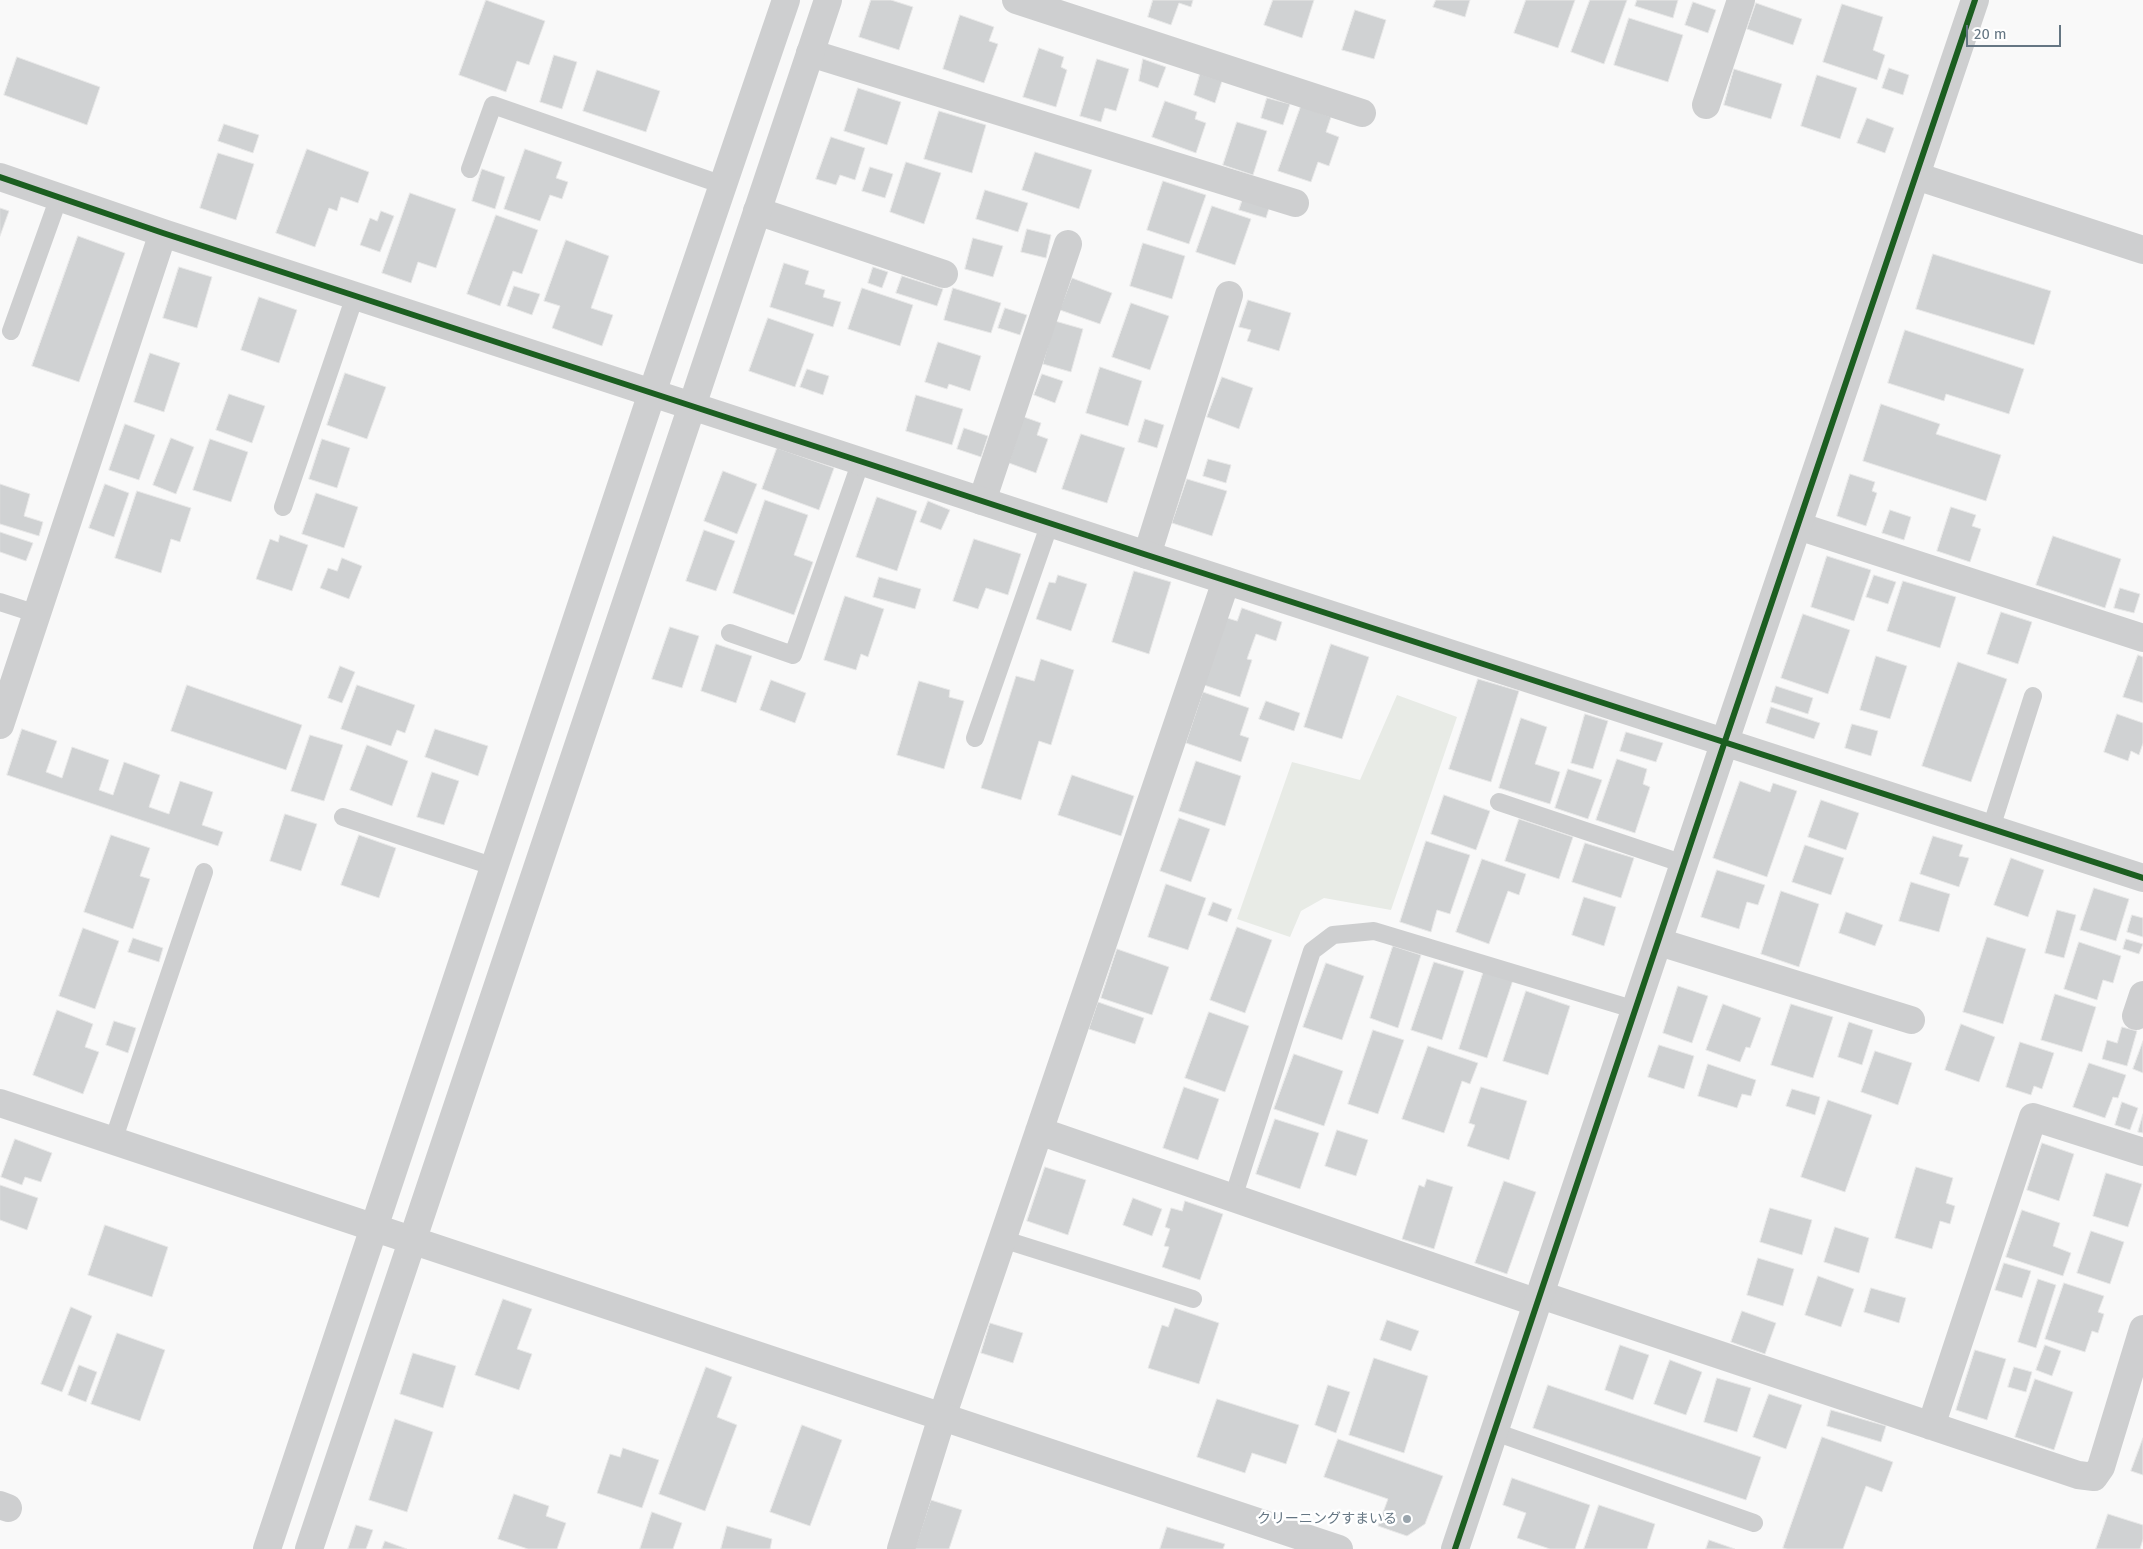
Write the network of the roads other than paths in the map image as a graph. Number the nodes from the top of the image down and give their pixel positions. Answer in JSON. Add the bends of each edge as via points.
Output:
{"nodes":[{"id":1,"x":786,"y":0,"type":"edge"},
{"id":2,"x":828,"y":0,"type":"edge"},
{"id":3,"x":1016,"y":0,"type":"edge"},
{"id":4,"x":1741,"y":0,"type":"edge"},
{"id":5,"x":1975,"y":0,"type":"edge"},
{"id":6,"x":810,"y":54,"type":"junction"},
{"id":7,"x":1706,"y":105,"type":"dead end"},
{"id":8,"x":1362,"y":113,"type":"dead end"},
{"id":9,"x":470,"y":169,"type":"dead end"},
{"id":10,"x":1916,"y":176,"type":"junction"},
{"id":11,"x":0,"y":177,"type":"edge"},
{"id":12,"x":723,"y":186,"type":"junction"},
{"id":13,"x":59,"y":197,"type":"junction"},
{"id":14,"x":1295,"y":203,"type":"dead end"},
{"id":15,"x":757,"y":211,"type":"junction"},
{"id":16,"x":163,"y":233,"type":"junction"},
{"id":17,"x":1068,"y":244,"type":"dead end"},
{"id":18,"x":2143,"y":250,"type":"edge"},
{"id":19,"x":944,"y":274,"type":"dead end"},
{"id":20,"x":1229,"y":295,"type":"dead end"},
{"id":21,"x":355,"y":296,"type":"junction"},
{"id":22,"x":11,"y":331,"type":"dead end"},
{"id":23,"x":652,"y":393,"type":"junction"},
{"id":24,"x":691,"y":406,"type":"junction"},
{"id":25,"x":861,"y":461,"type":"junction"},
{"id":26,"x":982,"y":501,"type":"junction"},
{"id":27,"x":283,"y":506,"type":"dead end"},
{"id":28,"x":1050,"y":523,"type":"junction"},
{"id":29,"x":1798,"y":526,"type":"junction"},
{"id":30,"x":1147,"y":555,"type":"junction"},
{"id":31,"x":1226,"y":581,"type":"junction"},
{"id":32,"x":0,"y":602,"type":"edge"},
{"id":33,"x":37,"y":614,"type":"junction"},
{"id":34,"x":730,"y":633,"type":"dead end"},
{"id":35,"x":2143,"y":638,"type":"edge"},
{"id":36,"x":2033,"y":696,"type":"dead end"},
{"id":37,"x":0,"y":725,"type":"edge"},
{"id":38,"x":976,"y":738,"type":"dead end"},
{"id":39,"x":1725,"y":742,"type":"junction"},
{"id":40,"x":1499,"y":802,"type":"dead end"},
{"id":41,"x":344,"y":817,"type":"dead end"},
{"id":42,"x":1990,"y":828,"type":"junction"},
{"id":43,"x":1684,"y":864,"type":"junction"},
{"id":44,"x":495,"y":867,"type":"junction"},
{"id":45,"x":204,"y":872,"type":"dead end"},
{"id":46,"x":2143,"y":878,"type":"edge"},
{"id":47,"x":1659,"y":942,"type":"junction"},
{"id":48,"x":1636,"y":1010,"type":"junction"},
{"id":49,"x":1912,"y":1020,"type":"dead end"},
{"id":50,"x":0,"y":1103,"type":"edge"},
{"id":51,"x":1039,"y":1131,"type":"junction"},
{"id":52,"x":113,"y":1141,"type":"junction"},
{"id":53,"x":2143,"y":1152,"type":"edge"},
{"id":54,"x":1233,"y":1198,"type":"junction"},
{"id":55,"x":375,"y":1228,"type":"junction"},
{"id":56,"x":1002,"y":1239,"type":"junction"},
{"id":57,"x":413,"y":1241,"type":"junction"},
{"id":58,"x":1193,"y":1299,"type":"dead end"},
{"id":59,"x":1540,"y":1299,"type":"junction"},
{"id":60,"x":2143,"y":1329,"type":"edge"},
{"id":61,"x":942,"y":1417,"type":"junction"},
{"id":62,"x":1931,"y":1426,"type":"junction"},
{"id":63,"x":1495,"y":1432,"type":"junction"},
{"id":64,"x":1754,"y":1523,"type":"dead end"},
{"id":65,"x":267,"y":1549,"type":"edge"},
{"id":66,"x":309,"y":1549,"type":"edge"},
{"id":67,"x":901,"y":1549,"type":"edge"},
{"id":68,"x":1339,"y":1549,"type":"edge"},
{"id":69,"x":1455,"y":1549,"type":"edge"}],
"edges":[{"from":1,"to":12,"type":"street"},
{"from":2,"to":6,"type":"street"},
{"from":3,"to":8,"type":"street"},
{"from":4,"to":7,"type":"street"},
{"from":5,"to":10,"type":"street"},
{"from":6,"to":14,"type":"street"},
{"from":6,"to":15,"type":"street"},
{"from":9,"to":12,"type":"lane","via":[[493,105]]},
{"from":10,"to":18,"type":"street"},
{"from":10,"to":29,"type":"street"},
{"from":11,"to":13,"type":"street"},
{"from":12,"to":23,"type":"street"},
{"from":13,"to":16,"type":"street"},
{"from":13,"to":22,"type":"lane"},
{"from":15,"to":19,"type":"street"},
{"from":15,"to":24,"type":"street"},
{"from":16,"to":21,"type":"street"},
{"from":16,"to":33,"type":"street"},
{"from":17,"to":26,"type":"street"},
{"from":20,"to":30,"type":"street"},
{"from":21,"to":23,"type":"street"},
{"from":21,"to":27,"type":"lane"},
{"from":23,"to":24,"type":"street"},
{"from":23,"to":44,"type":"street"},
{"from":24,"to":25,"type":"street"},
{"from":24,"to":57,"type":"street"},
{"from":25,"to":26,"type":"street"},
{"from":25,"to":34,"type":"lane","via":[[792,655]]},
{"from":26,"to":28,"type":"street"},
{"from":28,"to":30,"type":"street"},
{"from":28,"to":38,"type":"lane"},
{"from":29,"to":35,"type":"street"},
{"from":29,"to":39,"type":"street"},
{"from":30,"to":31,"type":"street"},
{"from":31,"to":39,"type":"street"},
{"from":31,"to":51,"type":"street"},
{"from":32,"to":33,"type":"lane"},
{"from":33,"to":37,"type":"street"},
{"from":36,"to":42,"type":"lane"},
{"from":39,"to":42,"type":"street"},
{"from":39,"to":43,"type":"street"},
{"from":40,"to":43,"type":"lane"},
{"from":41,"to":44,"type":"lane"},
{"from":42,"to":46,"type":"street"},
{"from":43,"to":47,"type":"street"},
{"from":44,"to":55,"type":"street"},
{"from":45,"to":52,"type":"lane"},
{"from":47,"to":48,"type":"street"},
{"from":47,"to":49,"type":"street"},
{"from":48,"to":54,"type":"lane","via":[[1374,931],[1333,936],[1312,951]]},
{"from":48,"to":59,"type":"street"},
{"from":50,"to":52,"type":"street"},
{"from":51,"to":54,"type":"street"},
{"from":51,"to":56,"type":"street"},
{"from":52,"to":55,"type":"street"},
{"from":53,"to":62,"type":"street","via":[[2033,1117]]},
{"from":54,"to":59,"type":"street"},
{"from":55,"to":57,"type":"street"},
{"from":55,"to":65,"type":"street"},
{"from":56,"to":58,"type":"lane"},
{"from":56,"to":61,"type":"street"},
{"from":57,"to":61,"type":"street"},
{"from":57,"to":66,"type":"street"},
{"from":59,"to":62,"type":"street"},
{"from":59,"to":63,"type":"street"},
{"from":60,"to":62,"type":"street","via":[[2101,1467],[2094,1477],[2078,1475]]},
{"from":61,"to":67,"type":"street"},
{"from":61,"to":68,"type":"street"},
{"from":63,"to":64,"type":"lane"},
{"from":63,"to":69,"type":"street"}]}
